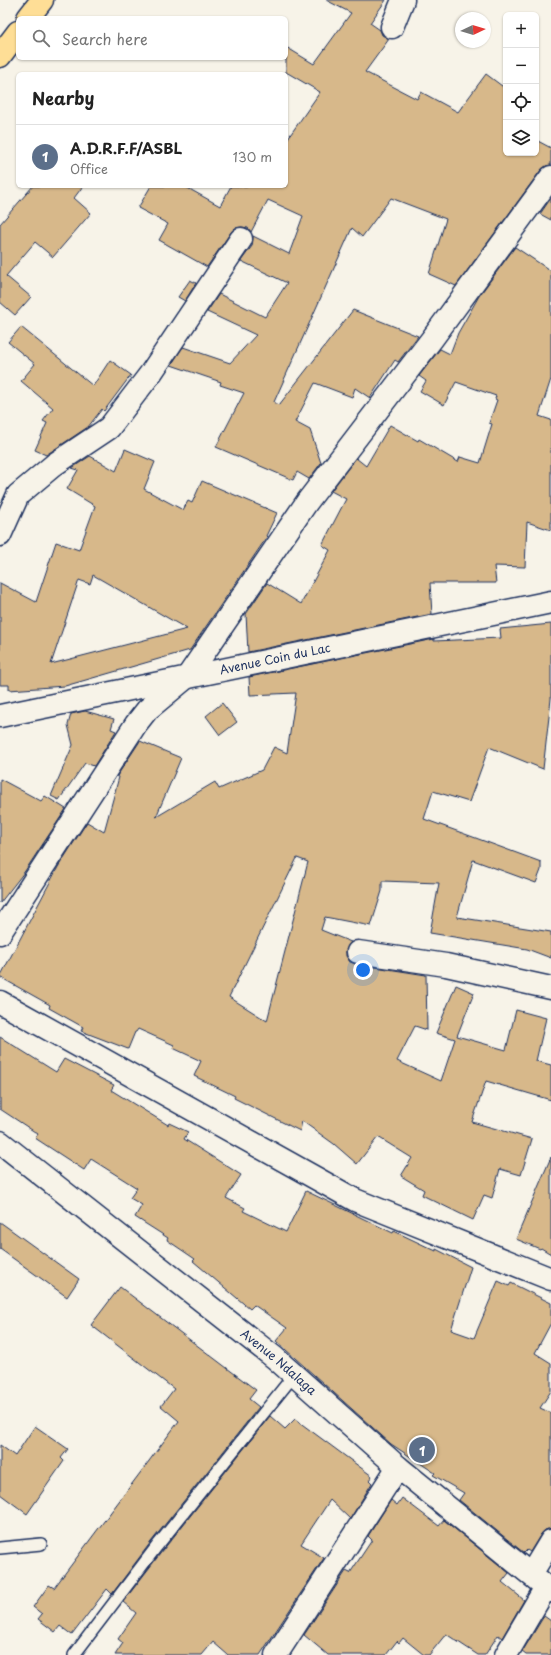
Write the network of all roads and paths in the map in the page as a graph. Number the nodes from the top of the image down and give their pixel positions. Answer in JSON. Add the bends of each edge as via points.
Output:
{"nodes":[{"id":1,"x":42,"y":0,"type":"edge"},
{"id":2,"x":404,"y":0,"type":"edge"},
{"id":3,"x":30,"y":16,"type":"edge"},
{"id":4,"x":392,"y":26,"type":"dead end"},
{"id":5,"x":16,"y":35,"type":"edge"},
{"id":6,"x":0,"y":56,"type":"edge"},
{"id":7,"x":551,"y":177,"type":"edge"},
{"id":8,"x":241,"y":239,"type":"dead end"},
{"id":9,"x":0,"y":535,"type":"edge"},
{"id":10,"x":551,"y":602,"type":"edge"},
{"id":11,"x":188,"y":676,"type":"junction"},
{"id":12,"x":0,"y":716,"type":"edge"},
{"id":13,"x":0,"y":932,"type":"edge"},
{"id":14,"x":358,"y":952,"type":"dead end"},
{"id":15,"x":551,"y":988,"type":"edge"},
{"id":16,"x":0,"y":1002,"type":"edge"},
{"id":17,"x":0,"y":1142,"type":"edge"},
{"id":18,"x":551,"y":1279,"type":"edge"},
{"id":19,"x":294,"y":1375,"type":"junction"},
{"id":20,"x":398,"y":1467,"type":"junction"},
{"id":21,"x":551,"y":1541,"type":"edge"},
{"id":22,"x":41,"y":1544,"type":"dead end"},
{"id":23,"x":0,"y":1548,"type":"edge"},
{"id":24,"x":543,"y":1584,"type":"edge"},
{"id":25,"x":74,"y":1655,"type":"edge"},
{"id":26,"x":276,"y":1655,"type":"edge"},
{"id":27,"x":506,"y":1655,"type":"edge"}],
"edges":[{"from":1,"to":3,"type":"highway"},
{"from":2,"to":4,"type":"street"},
{"from":5,"to":6,"type":"highway"},
{"from":7,"to":11,"type":"street","via":[[432,339],[307,502]]},
{"from":8,"to":9,"type":"street","via":[[151,373],[109,428],[55,464],[18,495]]},
{"from":10,"to":11,"type":"street","name":"Avenue Coin du Lac"},
{"from":11,"to":12,"type":"street","name":"Avenue Coin du Lac"},
{"from":11,"to":13,"type":"street","via":[[147,710],[136,724]]},
{"from":14,"to":15,"type":"street","via":[[446,965]]},
{"from":16,"to":18,"type":"street","via":[[355,1200]]},
{"from":17,"to":19,"type":"street","name":"Avenue Ndalaga"},
{"from":19,"to":20,"type":"street","name":"Avenue Ndalaga"},
{"from":19,"to":25,"type":"lane","via":[[157,1546]]},
{"from":20,"to":24,"type":"street","name":"Avenue Ndalaga"},
{"from":20,"to":26,"type":"street"},
{"from":21,"to":24,"type":"street"},
{"from":22,"to":23,"type":"lane"},
{"from":24,"to":27,"type":"street"}]}
